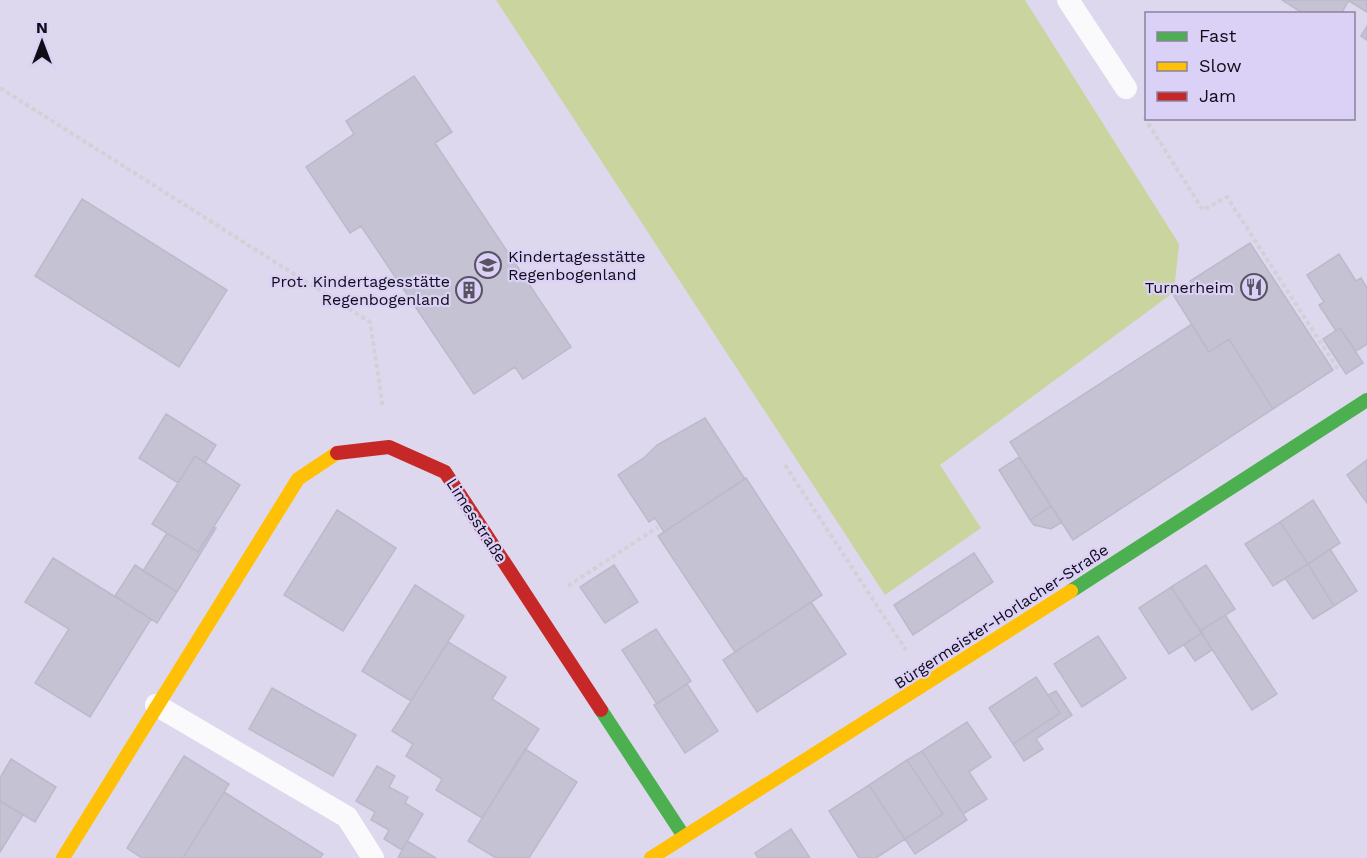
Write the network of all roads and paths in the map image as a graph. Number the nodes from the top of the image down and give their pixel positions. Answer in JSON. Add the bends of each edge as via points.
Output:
{"nodes":[{"id":1,"x":1068,"y":0,"type":"edge"},
{"id":2,"x":0,"y":88,"type":"edge"},
{"id":3,"x":1126,"y":88,"type":"joint"},
{"id":4,"x":1145,"y":118,"type":"edge"},
{"id":5,"x":1146,"y":120,"type":"edge"},
{"id":6,"x":1364,"y":402,"type":"edge"},
{"id":7,"x":389,"y":447,"type":"junction"},
{"id":8,"x":785,"y":465,"type":"dead end"},
{"id":9,"x":658,"y":527,"type":"dead end"},
{"id":10,"x":534,"y":608,"type":"junction"},
{"id":11,"x":927,"y":684,"type":"junction"},
{"id":12,"x":156,"y":705,"type":"junction"},
{"id":13,"x":683,"y":835,"type":"junction"},
{"id":14,"x":63,"y":858,"type":"edge"},
{"id":15,"x":373,"y":858,"type":"edge"},
{"id":16,"x":651,"y":858,"type":"edge"}],
"edges":[{"from":1,"to":3,"type":"lane"},
{"from":2,"to":7,"type":"path","via":[[370,322]]},
{"from":3,"to":4,"type":"path"},
{"from":5,"to":6,"type":"path","via":[[1203,210],[1227,197]]},
{"from":6,"to":11,"type":"street","name":"Bürgermeister-Horlacher-Straße"},
{"from":7,"to":10,"type":"street","name":"Limesstraße","via":[[445,472]]},
{"from":7,"to":12,"type":"street","name":"Limesstraße","via":[[339,451],[298,479]]},
{"from":8,"to":11,"type":"path"},
{"from":9,"to":10,"type":"path"},
{"from":10,"to":13,"type":"street","name":"Limesstraße"},
{"from":11,"to":13,"type":"street","name":"Bürgermeister-Horlacher-Straße"},
{"from":12,"to":14,"type":"street","name":"Limesstraße"},
{"from":12,"to":15,"type":"lane","via":[[347,817]]},
{"from":13,"to":16,"type":"street","name":"Bürgermeister-Horlacher-Straße"}]}
